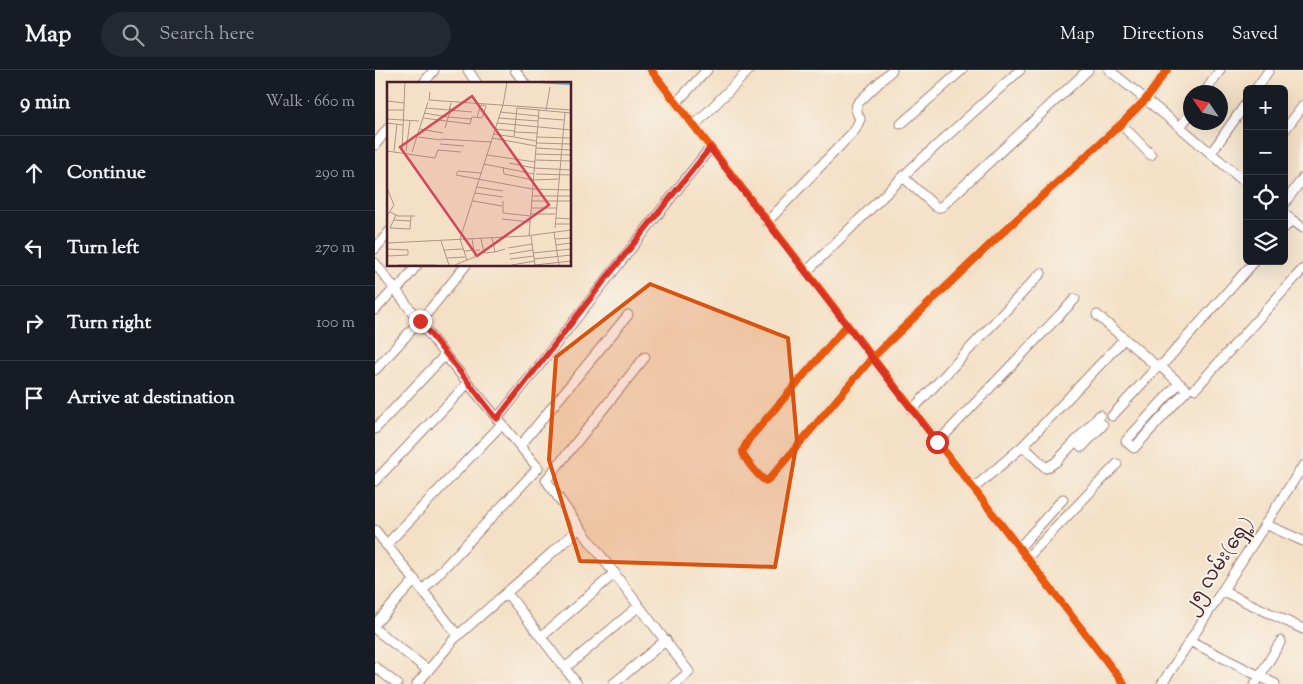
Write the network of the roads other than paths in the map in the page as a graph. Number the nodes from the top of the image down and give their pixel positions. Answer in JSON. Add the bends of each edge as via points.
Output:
{"nodes":[{"id":1,"x":434,"y":70,"type":"edge"},
{"id":2,"x":468,"y":70,"type":"edge"},
{"id":3,"x":515,"y":70,"type":"edge"},
{"id":4,"x":707,"y":70,"type":"edge"},
{"id":5,"x":749,"y":70,"type":"edge"},
{"id":6,"x":892,"y":70,"type":"edge"},
{"id":7,"x":962,"y":70,"type":"edge"},
{"id":8,"x":1020,"y":70,"type":"edge"},
{"id":9,"x":1088,"y":70,"type":"edge"},
{"id":10,"x":1109,"y":70,"type":"edge"},
{"id":11,"x":1167,"y":70,"type":"edge"},
{"id":12,"x":1220,"y":70,"type":"edge"},
{"id":13,"x":1269,"y":70,"type":"edge"},
{"id":14,"x":654,"y":71,"type":"edge"},
{"id":15,"x":425,"y":82,"type":"edge"},
{"id":16,"x":476,"y":82,"type":"edge"},
{"id":17,"x":524,"y":82,"type":"edge"},
{"id":18,"x":1210,"y":85,"type":"edge"},
{"id":19,"x":1259,"y":85,"type":"edge"},
{"id":20,"x":1146,"y":99,"type":"junction"},
{"id":21,"x":676,"y":103,"type":"junction"},
{"id":22,"x":1303,"y":106,"type":"edge"},
{"id":23,"x":1243,"y":108,"type":"edge"},
{"id":24,"x":901,"y":124,"type":"dead end"},
{"id":25,"x":1121,"y":124,"type":"junction"},
{"id":26,"x":1183,"y":124,"type":"edge"},
{"id":27,"x":694,"y":126,"type":"junction"},
{"id":28,"x":1181,"y":127,"type":"junction"},
{"id":29,"x":387,"y":130,"type":"edge"},
{"id":30,"x":1285,"y":130,"type":"edge"},
{"id":31,"x":375,"y":145,"type":"edge"},
{"id":32,"x":710,"y":148,"type":"junction"},
{"id":33,"x":1211,"y":153,"type":"junction"},
{"id":34,"x":1151,"y":155,"type":"dead end"},
{"id":35,"x":903,"y":177,"type":"junction"},
{"id":36,"x":1303,"y":178,"type":"edge"},
{"id":37,"x":1243,"y":180,"type":"edge"},
{"id":38,"x":1288,"y":199,"type":"edge"},
{"id":39,"x":1288,"y":217,"type":"edge"},
{"id":40,"x":1292,"y":220,"type":"junction"},
{"id":41,"x":767,"y":222,"type":"junction"},
{"id":42,"x":1288,"y":224,"type":"edge"},
{"id":43,"x":1303,"y":228,"type":"edge"},
{"id":44,"x":387,"y":234,"type":"edge"},
{"id":45,"x":375,"y":249,"type":"edge"},
{"id":46,"x":375,"y":263,"type":"edge"},
{"id":47,"x":1251,"y":265,"type":"edge"},
{"id":48,"x":416,"y":266,"type":"edge"},
{"id":49,"x":465,"y":266,"type":"edge"},
{"id":50,"x":1303,"y":270,"type":"edge"},
{"id":51,"x":806,"y":272,"type":"junction"},
{"id":52,"x":1041,"y":273,"type":"dead end"},
{"id":53,"x":396,"y":289,"type":"junction"},
{"id":54,"x":1075,"y":299,"type":"dead end"},
{"id":55,"x":375,"y":310,"type":"edge"},
{"id":56,"x":628,"y":315,"type":"dead end"},
{"id":57,"x":1097,"y":315,"type":"dead end"},
{"id":58,"x":420,"y":321,"type":"junction"},
{"id":59,"x":847,"y":325,"type":"junction"},
{"id":60,"x":1124,"y":339,"type":"junction"},
{"id":61,"x":445,"y":355,"type":"junction"},
{"id":62,"x":645,"y":357,"type":"dead end"},
{"id":63,"x":872,"y":358,"type":"junction"},
{"id":64,"x":1159,"y":365,"type":"junction"},
{"id":65,"x":375,"y":370,"type":"edge"},
{"id":66,"x":468,"y":383,"type":"junction"},
{"id":67,"x":1179,"y":383,"type":"junction"},
{"id":68,"x":1195,"y":389,"type":"dead end"},
{"id":69,"x":1158,"y":406,"type":"junction"},
{"id":70,"x":912,"y":410,"type":"junction"},
{"id":71,"x":1166,"y":413,"type":"junction"},
{"id":72,"x":1112,"y":416,"type":"dead end"},
{"id":73,"x":1098,"y":417,"type":"dead end"},
{"id":74,"x":1147,"y":419,"type":"junction"},
{"id":75,"x":499,"y":422,"type":"junction"},
{"id":76,"x":1155,"y":426,"type":"junction"},
{"id":77,"x":375,"y":429,"type":"edge"},
{"id":78,"x":937,"y":442,"type":"junction"},
{"id":79,"x":520,"y":446,"type":"junction"},
{"id":80,"x":1023,"y":446,"type":"junction"},
{"id":81,"x":1117,"y":464,"type":"dead end"},
{"id":82,"x":1303,"y":466,"type":"edge"},
{"id":83,"x":375,"y":481,"type":"edge"},
{"id":84,"x":974,"y":488,"type":"junction"},
{"id":85,"x":1063,"y":499,"type":"dead end"},
{"id":86,"x":1265,"y":524,"type":"junction"},
{"id":87,"x":580,"y":528,"type":"junction"},
{"id":88,"x":375,"y":530,"type":"edge"},
{"id":89,"x":1303,"y":541,"type":"edge"},
{"id":90,"x":387,"y":544,"type":"junction"},
{"id":91,"x":1019,"y":548,"type":"junction"},
{"id":92,"x":1027,"y":558,"type":"junction"},
{"id":93,"x":615,"y":573,"type":"junction"},
{"id":94,"x":413,"y":582,"type":"junction"},
{"id":95,"x":423,"y":590,"type":"junction"},
{"id":96,"x":1223,"y":591,"type":"junction"},
{"id":97,"x":507,"y":593,"type":"junction"},
{"id":98,"x":639,"y":606,"type":"junction"},
{"id":99,"x":375,"y":624,"type":"edge"},
{"id":100,"x":1303,"y":628,"type":"edge"},
{"id":101,"x":375,"y":629,"type":"edge"},
{"id":102,"x":541,"y":636,"type":"junction"},
{"id":103,"x":455,"y":638,"type":"junction"},
{"id":104,"x":665,"y":640,"type":"junction"},
{"id":105,"x":1190,"y":641,"type":"junction"},
{"id":106,"x":1281,"y":641,"type":"dead end"},
{"id":107,"x":375,"y":667,"type":"edge"},
{"id":108,"x":565,"y":668,"type":"junction"},
{"id":109,"x":428,"y":670,"type":"junction"},
{"id":110,"x":1257,"y":680,"type":"edge"},
{"id":111,"x":397,"y":684,"type":"edge"},
{"id":112,"x":417,"y":684,"type":"edge"},
{"id":113,"x":577,"y":684,"type":"edge"},
{"id":114,"x":613,"y":684,"type":"edge"},
{"id":115,"x":675,"y":684,"type":"edge"},
{"id":116,"x":1124,"y":684,"type":"edge"},
{"id":117,"x":1162,"y":684,"type":"edge"},
{"id":118,"x":1275,"y":684,"type":"edge"}],
"edges":[{"from":1,"to":15,"type":"street"},
{"from":2,"to":16,"type":"street"},
{"from":3,"to":17,"type":"street"},
{"from":4,"to":21,"type":"street"},
{"from":5,"to":27,"type":"street"},
{"from":6,"to":41,"type":"street","via":[[857,104],[856,110],[861,119],[855,130]]},
{"from":7,"to":24,"type":"street"},
{"from":8,"to":35,"type":"street"},
{"from":9,"to":35,"type":"street","via":[[941,207],[936,207]]},
{"from":10,"to":20,"type":"street"},
{"from":11,"to":20,"type":"street"},
{"from":12,"to":18,"type":"street"},
{"from":13,"to":19,"type":"street"},
{"from":14,"to":21,"type":"street"},
{"from":20,"to":25,"type":"street"},
{"from":20,"to":28,"type":"street"},
{"from":21,"to":27,"type":"street"},
{"from":22,"to":30,"type":"street"},
{"from":23,"to":33,"type":"street"},
{"from":25,"to":34,"type":"street"},
{"from":25,"to":63,"type":"street"},
{"from":26,"to":28,"type":"street"},
{"from":27,"to":32,"type":"street"},
{"from":28,"to":33,"type":"street"},
{"from":29,"to":31,"type":"street"},
{"from":32,"to":41,"type":"street"},
{"from":32,"to":75,"type":"street","via":[[604,281]]},
{"from":33,"to":37,"type":"street"},
{"from":35,"to":51,"type":"street"},
{"from":36,"to":38,"type":"street"},
{"from":39,"to":40,"type":"street"},
{"from":40,"to":42,"type":"street"},
{"from":40,"to":43,"type":"street"},
{"from":41,"to":51,"type":"street"},
{"from":44,"to":45,"type":"street"},
{"from":46,"to":53,"type":"street"},
{"from":47,"to":64,"type":"street"},
{"from":48,"to":53,"type":"street"},
{"from":49,"to":58,"type":"street"},
{"from":50,"to":68,"type":"street"},
{"from":51,"to":59,"type":"street"},
{"from":52,"to":70,"type":"street"},
{"from":53,"to":55,"type":"street"},
{"from":53,"to":58,"type":"street"},
{"from":54,"to":78,"type":"street"},
{"from":56,"to":79,"type":"street"},
{"from":57,"to":60,"type":"street"},
{"from":58,"to":61,"type":"street"},
{"from":58,"to":65,"type":"street"},
{"from":59,"to":63,"type":"street"},
{"from":59,"to":63,"type":"street","via":[[743,449],[743,454],[761,478],[766,481],[771,477]]},
{"from":60,"to":64,"type":"street"},
{"from":60,"to":80,"type":"street"},
{"from":61,"to":66,"type":"street"},
{"from":61,"to":77,"type":"street"},
{"from":62,"to":87,"type":"street","via":[[546,480]]},
{"from":63,"to":70,"type":"street"},
{"from":64,"to":67,"type":"street"},
{"from":64,"to":72,"type":"street"},
{"from":66,"to":75,"type":"street"},
{"from":66,"to":83,"type":"street"},
{"from":67,"to":69,"type":"street"},
{"from":67,"to":71,"type":"street","via":[[1187,390]]},
{"from":69,"to":71,"type":"street"},
{"from":69,"to":74,"type":"street"},
{"from":70,"to":78,"type":"street"},
{"from":71,"to":76,"type":"street"},
{"from":73,"to":80,"type":"street","via":[[1057,462],[1046,468]]},
{"from":74,"to":76,"type":"street"},
{"from":74,"to":76,"type":"street","via":[[1126,441],[1134,448]]},
{"from":75,"to":79,"type":"street"},
{"from":75,"to":90,"type":"street"},
{"from":78,"to":84,"type":"street"},
{"from":79,"to":95,"type":"street","via":[[538,468]]},
{"from":80,"to":84,"type":"street"},
{"from":81,"to":92,"type":"street"},
{"from":82,"to":86,"type":"street","name":"၂၅ လမ်း(ရှေ့)"},
{"from":84,"to":91,"type":"street"},
{"from":85,"to":91,"type":"street"},
{"from":86,"to":89,"type":"street"},
{"from":86,"to":96,"type":"street","name":"၂၅ လမ်း(ရှေ့)"},
{"from":87,"to":93,"type":"street"},
{"from":87,"to":97,"type":"street"},
{"from":88,"to":90,"type":"street"},
{"from":90,"to":94,"type":"street"},
{"from":91,"to":92,"type":"street"},
{"from":92,"to":116,"type":"street"},
{"from":93,"to":98,"type":"street"},
{"from":93,"to":102,"type":"street"},
{"from":94,"to":95,"type":"street"},
{"from":94,"to":99,"type":"street"},
{"from":95,"to":103,"type":"street","via":[[456,633]]},
{"from":96,"to":100,"type":"street"},
{"from":96,"to":105,"type":"street","name":"၂၅ လမ်း(ရှေ့)"},
{"from":97,"to":102,"type":"street"},
{"from":97,"to":103,"type":"street"},
{"from":98,"to":104,"type":"street"},
{"from":98,"to":108,"type":"street"},
{"from":101,"to":109,"type":"street"},
{"from":102,"to":108,"type":"street"},
{"from":103,"to":109,"type":"street"},
{"from":104,"to":114,"type":"street"},
{"from":104,"to":115,"type":"street","via":[[689,672]]},
{"from":105,"to":110,"type":"street"},
{"from":105,"to":117,"type":"street","name":"၂၅ လမ်း(ရှေ့)"},
{"from":106,"to":110,"type":"street"},
{"from":107,"to":111,"type":"street"},
{"from":108,"to":113,"type":"street"},
{"from":109,"to":112,"type":"street"},
{"from":110,"to":118,"type":"street"}]}
